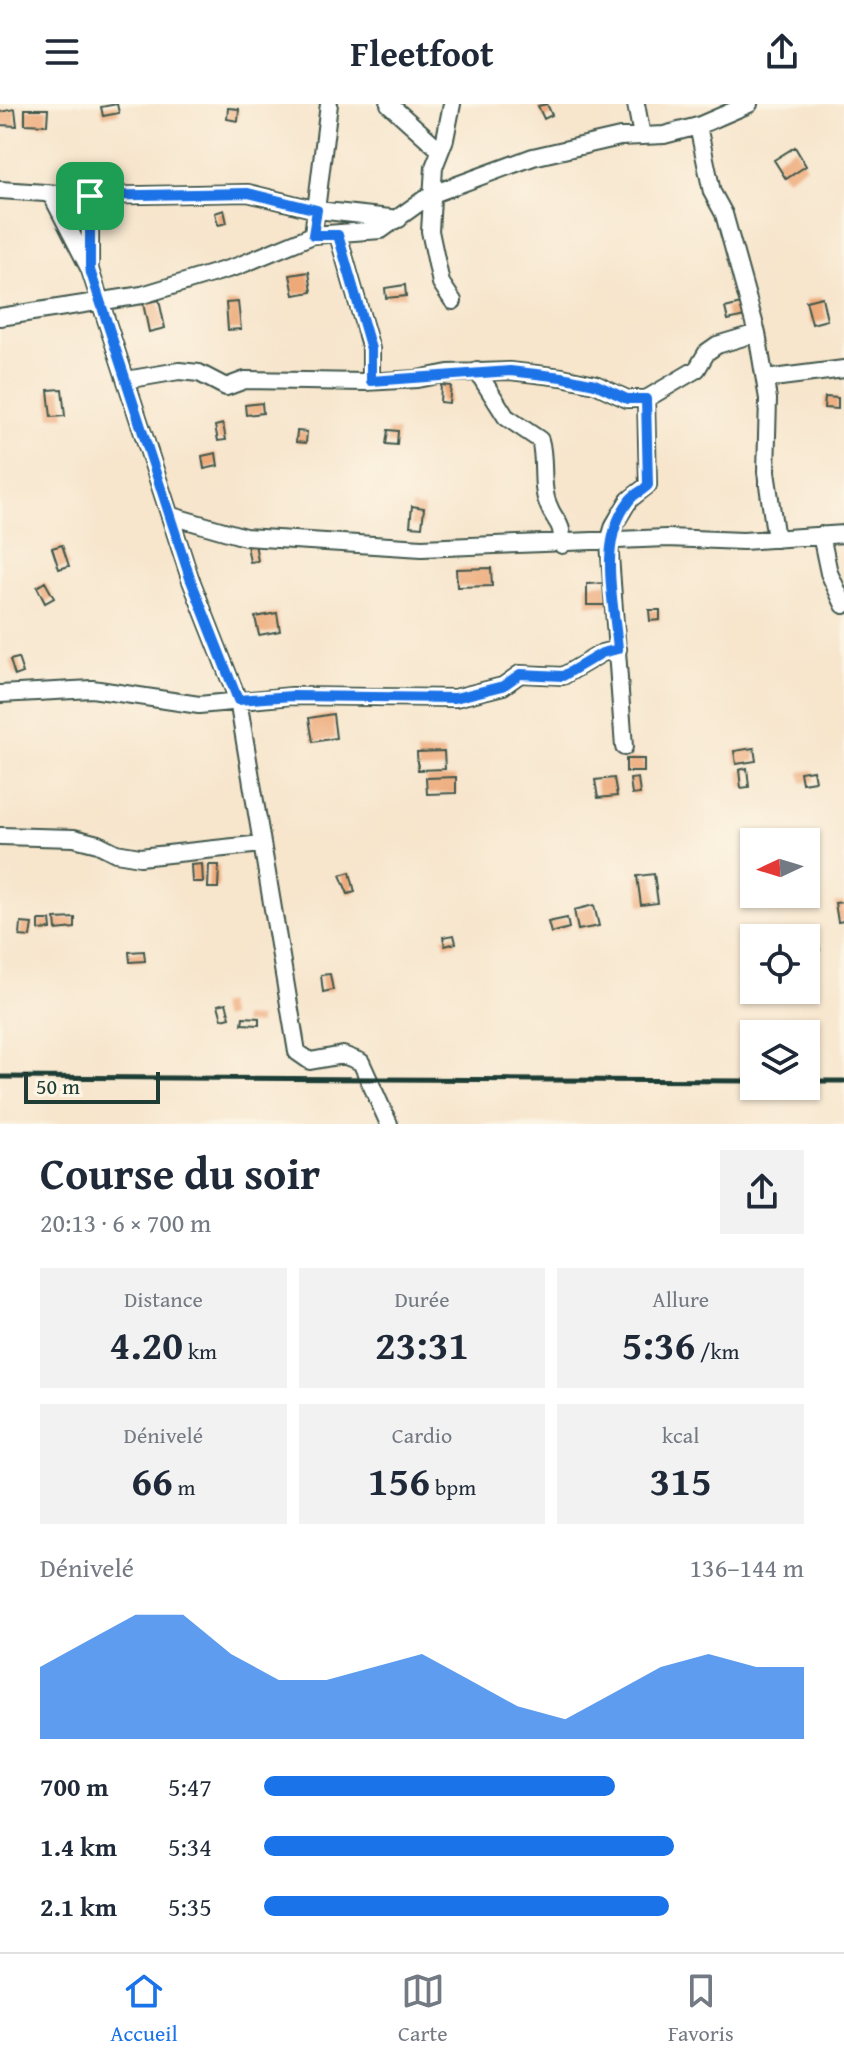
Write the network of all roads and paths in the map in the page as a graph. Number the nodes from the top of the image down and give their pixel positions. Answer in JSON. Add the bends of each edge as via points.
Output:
{"nodes":[{"id":1,"x":329,"y":104,"type":"edge"},
{"id":2,"x":389,"y":104,"type":"edge"},
{"id":3,"x":452,"y":104,"type":"edge"},
{"id":4,"x":636,"y":104,"type":"edge"},
{"id":5,"x":749,"y":104,"type":"edge"},
{"id":6,"x":698,"y":126,"type":"junction"},
{"id":7,"x":642,"y":136,"type":"junction"},
{"id":8,"x":440,"y":150,"type":"junction"},
{"id":9,"x":0,"y":190,"type":"edge"},
{"id":10,"x":51,"y":194,"type":"junction"},
{"id":11,"x":430,"y":195,"type":"junction"},
{"id":12,"x":90,"y":196,"type":"junction"},
{"id":13,"x":317,"y":210,"type":"junction"},
{"id":14,"x":399,"y":219,"type":"junction"},
{"id":15,"x":313,"y":235,"type":"junction"},
{"id":16,"x":338,"y":235,"type":"junction"},
{"id":17,"x":90,"y":270,"type":"junction"},
{"id":18,"x":453,"y":301,"type":"dead end"},
{"id":19,"x":100,"y":304,"type":"junction"},
{"id":20,"x":0,"y":317,"type":"edge"},
{"id":21,"x":757,"y":333,"type":"junction"},
{"id":22,"x":844,"y":369,"type":"edge"},
{"id":23,"x":477,"y":371,"type":"junction"},
{"id":24,"x":765,"y":379,"type":"junction"},
{"id":25,"x":126,"y":380,"type":"junction"},
{"id":26,"x":371,"y":381,"type":"junction"},
{"id":27,"x":646,"y":399,"type":"junction"},
{"id":28,"x":172,"y":516,"type":"junction"},
{"id":29,"x":844,"y":534,"type":"edge"},
{"id":30,"x":821,"y":535,"type":"junction"},
{"id":31,"x":776,"y":539,"type":"junction"},
{"id":32,"x":609,"y":542,"type":"junction"},
{"id":33,"x":562,"y":545,"type":"junction"},
{"id":34,"x":844,"y":605,"type":"edge"},
{"id":35,"x":618,"y":649,"type":"junction"},
{"id":36,"x":0,"y":694,"type":"edge"},
{"id":37,"x":238,"y":700,"type":"junction"},
{"id":38,"x":624,"y":747,"type":"dead end"},
{"id":39,"x":0,"y":836,"type":"edge"},
{"id":40,"x":262,"y":844,"type":"junction"},
{"id":41,"x":389,"y":1124,"type":"edge"}],
"edges":[{"from":1,"to":13,"type":"street"},
{"from":2,"to":8,"type":"street"},
{"from":3,"to":8,"type":"street"},
{"from":4,"to":7,"type":"street"},
{"from":5,"to":6,"type":"street"},
{"from":6,"to":7,"type":"street"},
{"from":6,"to":21,"type":"street","via":[[712,192],[724,214]]},
{"from":7,"to":11,"type":"street","via":[[533,157]]},
{"from":8,"to":11,"type":"street"},
{"from":9,"to":10,"type":"street"},
{"from":10,"to":12,"type":"street"},
{"from":10,"to":17,"type":"street"},
{"from":11,"to":14,"type":"street"},
{"from":11,"to":18,"type":"street","via":[[430,236],[444,290]]},
{"from":12,"to":13,"type":"street","via":[[248,193]]},
{"from":12,"to":17,"type":"street"},
{"from":13,"to":14,"type":"street"},
{"from":13,"to":15,"type":"street"},
{"from":14,"to":16,"type":"street","via":[[381,230]]},
{"from":15,"to":16,"type":"street"},
{"from":15,"to":19,"type":"street","via":[[238,266]]},
{"from":16,"to":26,"type":"street","via":[[371,349]]},
{"from":17,"to":19,"type":"street"},
{"from":19,"to":20,"type":"street"},
{"from":19,"to":25,"type":"street"},
{"from":21,"to":24,"type":"street"},
{"from":21,"to":27,"type":"street","via":[[717,345],[697,369]]},
{"from":22,"to":24,"type":"street"},
{"from":23,"to":26,"type":"street"},
{"from":23,"to":27,"type":"street","via":[[562,377],[627,399]]},
{"from":23,"to":33,"type":"street","via":[[506,417],[540,440],[548,505],[563,526]]},
{"from":24,"to":31,"type":"street","via":[[766,472]]},
{"from":25,"to":26,"type":"street","via":[[165,371],[199,373],[220,387],[278,378]]},
{"from":25,"to":28,"type":"street"},
{"from":27,"to":32,"type":"street","via":[[648,485],[629,500]]},
{"from":28,"to":33,"type":"street","via":[[245,537],[422,548]]},
{"from":28,"to":37,"type":"street"},
{"from":29,"to":30,"type":"street"},
{"from":30,"to":31,"type":"street"},
{"from":30,"to":34,"type":"street","via":[[829,573]]},
{"from":31,"to":32,"type":"street"},
{"from":32,"to":33,"type":"street"},
{"from":32,"to":35,"type":"street"},
{"from":35,"to":37,"type":"street","via":[[563,676],[520,674],[503,686],[455,698]]},
{"from":35,"to":38,"type":"street"},
{"from":36,"to":37,"type":"street","via":[[92,689],[199,705]]},
{"from":37,"to":40,"type":"street"},
{"from":39,"to":40,"type":"street","via":[[74,838],[140,857]]},
{"from":40,"to":41,"type":"street","via":[[297,1052],[310,1061],[343,1055],[361,1062]]}]}
